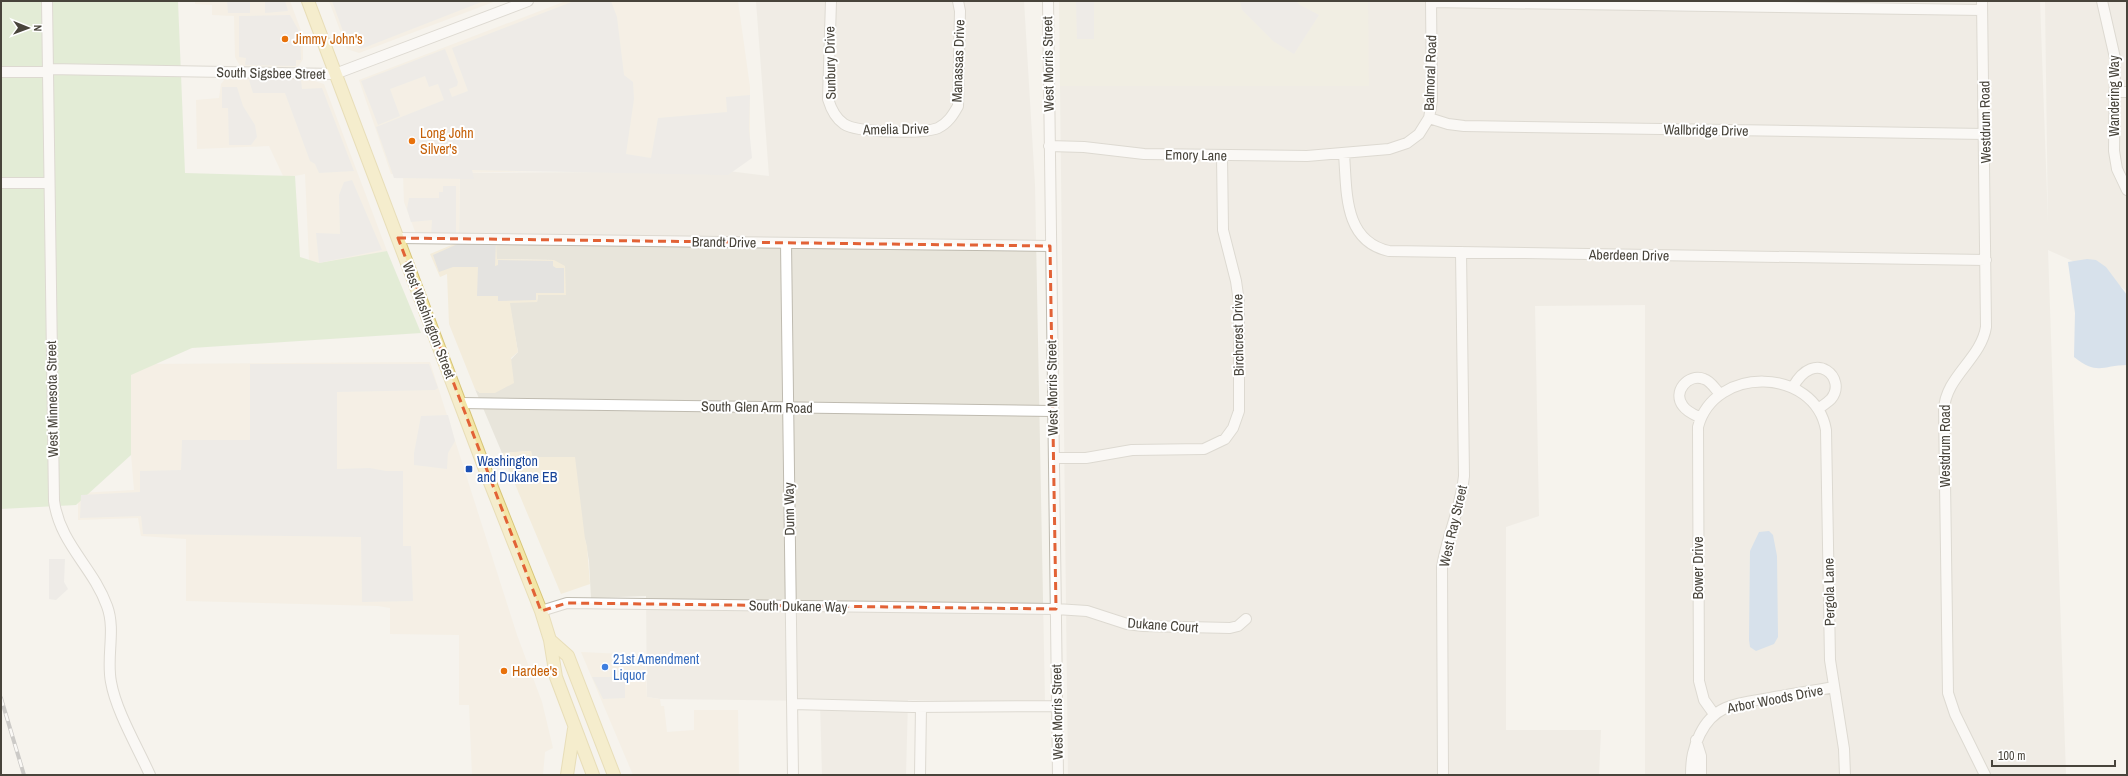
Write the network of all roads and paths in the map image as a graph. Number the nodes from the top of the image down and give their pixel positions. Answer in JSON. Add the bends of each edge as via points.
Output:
{"nodes":[{"id":1,"x":47,"y":1,"type":"edge"},
{"id":2,"x":308,"y":1,"type":"edge"},
{"id":3,"x":528,"y":1,"type":"edge"},
{"id":4,"x":831,"y":1,"type":"edge"},
{"id":5,"x":958,"y":1,"type":"edge"},
{"id":6,"x":1048,"y":1,"type":"edge"},
{"id":7,"x":2102,"y":1,"type":"edge"},
{"id":8,"x":1431,"y":2,"type":"edge"},
{"id":9,"x":1982,"y":5,"type":"edge"},
{"id":10,"x":48,"y":70,"type":"junction"},
{"id":11,"x":1,"y":72,"type":"edge"},
{"id":12,"x":335,"y":74,"type":"junction"},
{"id":13,"x":2114,"y":92,"type":"junction"},
{"id":14,"x":2127,"y":92,"type":"edge"},
{"id":15,"x":1429,"y":118,"type":"junction"},
{"id":16,"x":950,"y":119,"type":"joint"},
{"id":17,"x":841,"y":121,"type":"joint"},
{"id":18,"x":1985,"y":134,"type":"junction"},
{"id":19,"x":1049,"y":146,"type":"junction"},
{"id":20,"x":1344,"y":154,"type":"junction"},
{"id":21,"x":1222,"y":155,"type":"junction"},
{"id":22,"x":1,"y":183,"type":"edge"},
{"id":23,"x":49,"y":184,"type":"junction"},
{"id":24,"x":2127,"y":190,"type":"edge"},
{"id":25,"x":398,"y":238,"type":"junction"},
{"id":26,"x":786,"y":243,"type":"junction"},
{"id":27,"x":1050,"y":246,"type":"junction"},
{"id":28,"x":1461,"y":252,"type":"junction"},
{"id":29,"x":1986,"y":260,"type":"junction"},
{"id":30,"x":1762,"y":383,"type":"joint"},
{"id":31,"x":1793,"y":387,"type":"junction"},
{"id":32,"x":1720,"y":394,"type":"junction"},
{"id":33,"x":461,"y":403,"type":"junction"},
{"id":34,"x":788,"y":408,"type":"junction"},
{"id":35,"x":1818,"y":409,"type":"junction"},
{"id":36,"x":1053,"y":411,"type":"junction"},
{"id":37,"x":1701,"y":418,"type":"junction"},
{"id":38,"x":1054,"y":458,"type":"junction"},
{"id":39,"x":790,"y":606,"type":"junction"},
{"id":40,"x":1056,"y":609,"type":"junction"},
{"id":41,"x":541,"y":611,"type":"junction"},
{"id":42,"x":1246,"y":619,"type":"dead end"},
{"id":43,"x":550,"y":640,"type":"junction"},
{"id":44,"x":1834,"y":687,"type":"junction"},
{"id":45,"x":792,"y":704,"type":"junction"},
{"id":46,"x":1057,"y":706,"type":"junction"},
{"id":47,"x":921,"y":707,"type":"junction"},
{"id":48,"x":1714,"y":714,"type":"junction"},
{"id":49,"x":574,"y":726,"type":"junction"},
{"id":50,"x":1696,"y":740,"type":"junction"},
{"id":51,"x":1984,"y":774,"type":"edge"},
{"id":52,"x":150,"y":775,"type":"edge"},
{"id":53,"x":567,"y":775,"type":"edge"},
{"id":54,"x":593,"y":775,"type":"edge"},
{"id":55,"x":614,"y":775,"type":"edge"},
{"id":56,"x":793,"y":775,"type":"edge"},
{"id":57,"x":920,"y":775,"type":"edge"},
{"id":58,"x":1058,"y":775,"type":"edge"},
{"id":59,"x":1443,"y":775,"type":"edge"},
{"id":60,"x":1691,"y":775,"type":"edge"},
{"id":61,"x":1701,"y":775,"type":"edge"},
{"id":62,"x":1845,"y":775,"type":"edge"}],
"edges":[{"from":1,"to":10,"type":"street","name":"West Minnesota Street"},
{"from":2,"to":12,"type":"main road","name":"West Washington Street"},
{"from":3,"to":12,"type":"street","name":"South Sigsbee Street"},
{"from":4,"to":17,"type":"street","name":"Sunbury Drive","via":[[828,99],[832,110]]},
{"from":5,"to":16,"type":"street","name":"Manassas Drive","via":[[959,100]]},
{"from":6,"to":19,"type":"street","name":"West Morris Street"},
{"from":7,"to":13,"type":"street","name":"Wandering Way","via":[[2115,53]]},
{"from":8,"to":9,"type":"street"},
{"from":8,"to":15,"type":"street","name":"Balmoral Road","via":[[1432,101]]},
{"from":9,"to":18,"type":"street","name":"Westdrum Road"},
{"from":10,"to":11,"type":"street","name":"South Sigsbee Street"},
{"from":10,"to":12,"type":"street","name":"South Sigsbee Street"},
{"from":10,"to":23,"type":"street","name":"West Minnesota Street"},
{"from":12,"to":25,"type":"main road","name":"West Washington Street"},
{"from":13,"to":14,"type":"street"},
{"from":13,"to":24,"type":"street","name":"Wandering Way","via":[[2116,165]]},
{"from":15,"to":18,"type":"street","name":"Wallbridge Drive","via":[[1464,126]]},
{"from":15,"to":20,"type":"street","name":"Balmoral Road","via":[[1419,134],[1400,146]]},
{"from":16,"to":17,"type":"street","name":"Amelia Drive","via":[[937,128],[922,131],[861,130]]},
{"from":18,"to":29,"type":"street","name":"Westdrum Road"},
{"from":19,"to":21,"type":"street","name":"Emory Lane","via":[[1144,154]]},
{"from":19,"to":27,"type":"street","name":"West Morris Street"},
{"from":20,"to":21,"type":"street","name":"Emory Lane"},
{"from":20,"to":28,"type":"street","name":"Aberdeen Drive","via":[[1350,212],[1357,230],[1367,242],[1392,251]]},
{"from":21,"to":38,"type":"street","name":"Birchcrest Drive","via":[[1222,230],[1239,302],[1239,415],[1231,431],[1222,441],[1196,451],[1126,451],[1082,458]]},
{"from":22,"to":23,"type":"street"},
{"from":23,"to":52,"type":"street","name":"West Minnesota Street","via":[[55,510],[66,541],[100,591],[106,606],[110,626],[109,672],[112,689]]},
{"from":25,"to":26,"type":"street","name":"Brandt Drive"},
{"from":25,"to":33,"type":"main road","name":"West Washington Street"},
{"from":26,"to":27,"type":"street","name":"Brandt Drive"},
{"from":26,"to":34,"type":"street","name":"Dunn Way"},
{"from":27,"to":36,"type":"street","name":"West Morris Street"},
{"from":28,"to":29,"type":"street","name":"Aberdeen Drive"},
{"from":28,"to":59,"type":"street","name":"West Ray Street","via":[[1464,476],[1461,495],[1446,541],[1442,567]]},
{"from":29,"to":51,"type":"street","name":"Westdrum Road","via":[[1985,334],[1975,355],[1951,386],[1944,410],[1948,693],[1955,714]]},
{"from":30,"to":31,"type":"street","name":"Pergola Lane","via":[[1779,383]]},
{"from":30,"to":32,"type":"street","name":"Bower Drive","via":[[1739,384]]},
{"from":31,"to":35,"type":"street","name":"Pergola Lane","via":[[1809,397]]},
{"from":31,"to":35,"type":"street","via":[[1809,369],[1820,368],[1830,373],[1835,383],[1835,391],[1830,400]]},
{"from":32,"to":37,"type":"street","name":"Bower Drive","via":[[1710,403]]},
{"from":32,"to":37,"type":"street","via":[[1710,382],[1699,378],[1690,379],[1682,386],[1679,397],[1681,405]]},
{"from":33,"to":34,"type":"street","name":"South Glen Arm Road"},
{"from":33,"to":41,"type":"main road","name":"West Washington Street"},
{"from":34,"to":36,"type":"street","name":"South Glen Arm Road"},
{"from":34,"to":39,"type":"street","name":"Dunn Way"},
{"from":35,"to":44,"type":"street","name":"Pergola Lane","via":[[1827,438],[1830,660]]},
{"from":36,"to":38,"type":"street","name":"West Morris Street"},
{"from":37,"to":48,"type":"street","name":"Bower Drive","via":[[1698,434],[1699,681],[1704,700]]},
{"from":38,"to":40,"type":"street","name":"West Morris Street"},
{"from":39,"to":40,"type":"street","name":"South Dukane Way"},
{"from":39,"to":41,"type":"street","name":"South Dukane Way","via":[[568,603]]},
{"from":39,"to":45,"type":"street","name":"Dunn Way"},
{"from":40,"to":42,"type":"street","name":"Dukane Court","via":[[1087,611],[1127,624],[1146,627],[1230,628],[1238,626]]},
{"from":40,"to":46,"type":"street","name":"West Morris Street"},
{"from":41,"to":43,"type":"main road","name":"West Washington Street"},
{"from":43,"to":49,"type":"main road","name":"West Washington Street","via":[[556,677]]},
{"from":43,"to":55,"type":"main road","via":[[568,656]]},
{"from":44,"to":48,"type":"street","name":"Arbor Woods Drive","via":[[1736,704]]},
{"from":44,"to":62,"type":"street","name":"Pergola Lane","via":[[1844,749]]},
{"from":45,"to":47,"type":"street"},
{"from":45,"to":56,"type":"street","name":"Dunn Way"},
{"from":46,"to":47,"type":"street"},
{"from":46,"to":58,"type":"street","name":"West Morris Street"},
{"from":47,"to":57,"type":"street"},
{"from":48,"to":50,"type":"street","name":"Arbor Woods Drive","via":[[1706,721]]},
{"from":49,"to":53,"type":"main road"},
{"from":49,"to":54,"type":"main road","name":"West Washington Street"},
{"from":50,"to":60,"type":"street","name":"Arbor Woods Drive","via":[[1691,755]]},
{"from":50,"to":61,"type":"street","via":[[1701,756]]}]}
